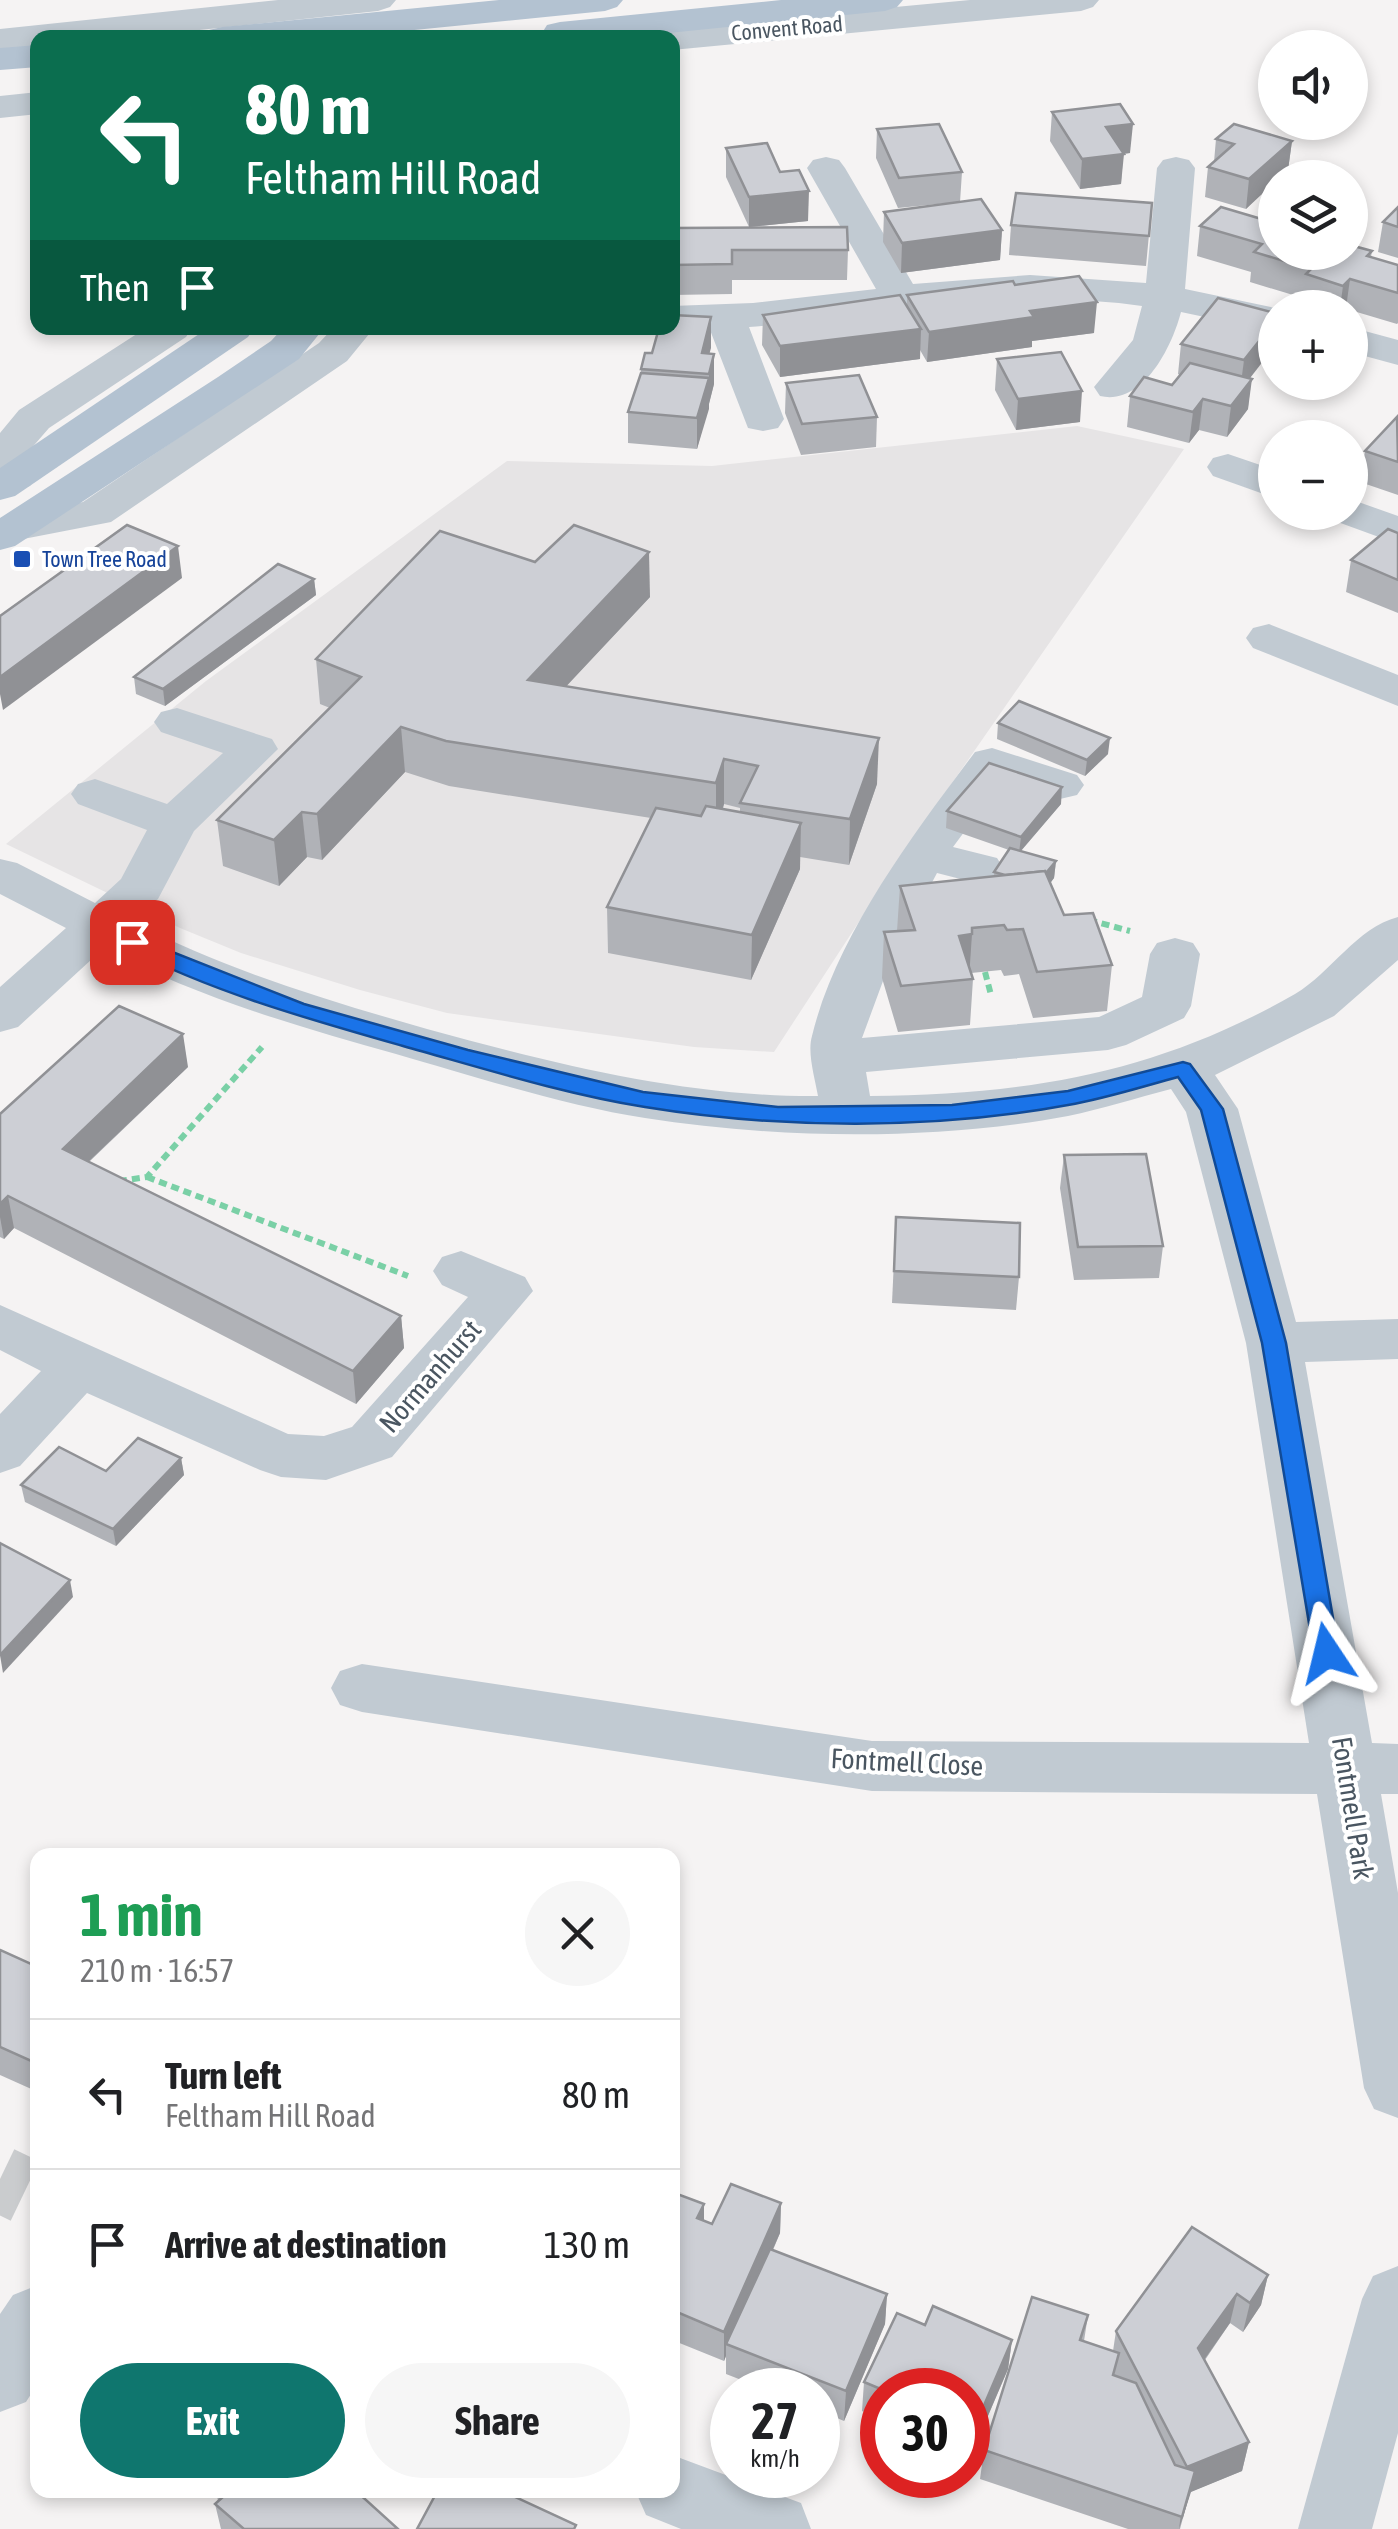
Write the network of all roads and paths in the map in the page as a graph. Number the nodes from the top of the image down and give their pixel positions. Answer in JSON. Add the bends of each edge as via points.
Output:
{"nodes":[{"id":1,"x":378,"y":0,"type":"edge"},
{"id":2,"x":605,"y":0,"type":"edge"},
{"id":3,"x":885,"y":0,"type":"edge"},
{"id":4,"x":1081,"y":0,"type":"edge"},
{"id":5,"x":94,"y":30,"type":"edge"},
{"id":6,"x":294,"y":30,"type":"edge"},
{"id":7,"x":591,"y":30,"type":"edge"},
{"id":8,"x":30,"y":37,"type":"edge"},
{"id":9,"x":680,"y":38,"type":"edge"},
{"id":10,"x":0,"y":40,"type":"edge"},
{"id":11,"x":30,"y":57,"type":"edge"},
{"id":12,"x":0,"y":59,"type":"edge"},
{"id":13,"x":30,"y":85,"type":"edge"},
{"id":14,"x":0,"y":88,"type":"edge"},
{"id":15,"x":30,"y":104,"type":"edge"},
{"id":16,"x":0,"y":107,"type":"edge"},
{"id":17,"x":826,"y":168,"type":"dead end"},
{"id":18,"x":1176,"y":168,"type":"dead end"},
{"id":19,"x":1165,"y":296,"type":"junction"},
{"id":20,"x":902,"y":299,"type":"junction"},
{"id":21,"x":1258,"y":316,"type":"edge"},
{"id":22,"x":680,"y":318,"type":"edge"},
{"id":23,"x":726,"y":319,"type":"junction"},
{"id":24,"x":159,"y":335,"type":"edge"},
{"id":25,"x":224,"y":335,"type":"edge"},
{"id":26,"x":298,"y":335,"type":"edge"},
{"id":27,"x":348,"y":335,"type":"edge"},
{"id":28,"x":1115,"y":387,"type":"dead end"},
{"id":29,"x":17,"y":413,"type":"edge"},
{"id":30,"x":763,"y":418,"type":"dead end"},
{"id":31,"x":1228,"y":467,"type":"dead end"},
{"id":32,"x":1258,"y":478,"type":"edge"},
{"id":33,"x":8,"y":482,"type":"edge"},
{"id":34,"x":1368,"y":519,"type":"edge"},
{"id":35,"x":1398,"y":531,"type":"edge"},
{"id":36,"x":6,"y":532,"type":"edge"},
{"id":37,"x":1270,"y":638,"type":"dead end"},
{"id":38,"x":1398,"y":692,"type":"edge"},
{"id":39,"x":178,"y":722,"type":"dead end"},
{"id":40,"x":1060,"y":785,"type":"edge"},
{"id":41,"x":94,"y":794,"type":"dead end"},
{"id":42,"x":174,"y":824,"type":"junction"},
{"id":43,"x":923,"y":854,"type":"junction"},
{"id":44,"x":980,"y":869,"type":"dead end"},
{"id":45,"x":0,"y":874,"type":"edge"},
{"id":46,"x":1074,"y":916,"type":"edge"},
{"id":47,"x":102,"y":927,"type":"junction"},
{"id":48,"x":1398,"y":933,"type":"edge"},
{"id":49,"x":1175,"y":954,"type":"joint"},
{"id":50,"x":297,"y":1009,"type":"junction"},
{"id":51,"x":0,"y":1014,"type":"edge"},
{"id":52,"x":838,"y":1057,"type":"junction"},
{"id":53,"x":1183,"y":1069,"type":"junction"},
{"id":54,"x":846,"y":1113,"type":"junction"},
{"id":55,"x":148,"y":1178,"type":"junction"},
{"id":56,"x":112,"y":1182,"type":"edge"},
{"id":57,"x":461,"y":1272,"type":"joint"},
{"id":58,"x":0,"y":1326,"type":"edge"},
{"id":59,"x":1398,"y":1339,"type":"edge"},
{"id":60,"x":1274,"y":1343,"type":"junction"},
{"id":61,"x":79,"y":1366,"type":"junction"},
{"id":62,"x":0,"y":1450,"type":"edge"},
{"id":63,"x":362,"y":1688,"type":"dead end"},
{"id":64,"x":1372,"y":1769,"type":"edge"},
{"id":65,"x":1398,"y":2088,"type":"edge"},
{"id":66,"x":1398,"y":2299,"type":"edge"},
{"id":67,"x":30,"y":2331,"type":"edge"},
{"id":68,"x":0,"y":2378,"type":"edge"},
{"id":69,"x":680,"y":2493,"type":"edge"},
{"id":70,"x":774,"y":2529,"type":"edge"},
{"id":71,"x":1335,"y":2529,"type":"edge"}],
"edges":[{"from":1,"to":5,"type":"street"},
{"from":2,"to":6,"type":"main road"},
{"from":3,"to":7,"type":"main road","name":"Convent Road"},
{"from":4,"to":9,"type":"street","name":"Convent Road"},
{"from":8,"to":10,"type":"street"},
{"from":11,"to":12,"type":"main road"},
{"from":13,"to":14,"type":"main road"},
{"from":15,"to":16,"type":"street"},
{"from":17,"to":20,"type":"street"},
{"from":18,"to":19,"type":"street"},
{"from":19,"to":20,"type":"street","via":[[995,288]]},
{"from":19,"to":21,"type":"street"},
{"from":19,"to":28,"type":"street","via":[[1154,342]]},
{"from":20,"to":23,"type":"street"},
{"from":22,"to":23,"type":"street"},
{"from":23,"to":30,"type":"street"},
{"from":24,"to":29,"type":"street"},
{"from":25,"to":33,"type":"main road"},
{"from":26,"to":36,"type":"main road","via":[[233,386]]},
{"from":27,"to":36,"type":"street","via":[[333,352],[96,514]]},
{"from":29,"to":33,"type":"street"},
{"from":31,"to":32,"type":"street"},
{"from":34,"to":35,"type":"street"},
{"from":37,"to":38,"type":"street"},
{"from":39,"to":42,"type":"street","via":[[255,749]]},
{"from":40,"to":43,"type":"street","via":[[992,762]]},
{"from":41,"to":42,"type":"street"},
{"from":42,"to":47,"type":"street","via":[[141,888]]},
{"from":43,"to":44,"type":"street"},
{"from":43,"to":52,"type":"street","via":[[864,962],[836,1039]]},
{"from":45,"to":47,"type":"street"},
{"from":46,"to":49,"type":"path","via":[[1128,930]]},
{"from":47,"to":50,"type":"street","via":[[162,958]]},
{"from":47,"to":51,"type":"street"},
{"from":48,"to":53,"type":"street","via":[[1316,1004]]},
{"from":49,"to":52,"type":"street","via":[[1166,1006],[1108,1033]]},
{"from":50,"to":54,"type":"street","via":[[643,1100],[778,1114]]},
{"from":50,"to":55,"type":"path"},
{"from":52,"to":54,"type":"street"},
{"from":53,"to":54,"type":"street","via":[[1068,1098],[952,1113]]},
{"from":53,"to":60,"type":"street","name":"Fontmell Park","via":[[1212,1109]]},
{"from":55,"to":56,"type":"path"},
{"from":55,"to":57,"type":"path","via":[[426,1283]]},
{"from":57,"to":61,"type":"street","name":"Normanhurst","via":[[505,1291],[372,1442],[326,1458],[281,1455]]},
{"from":58,"to":61,"type":"street","name":"Normanhurst"},
{"from":59,"to":60,"type":"street"},
{"from":60,"to":64,"type":"street","name":"Fontmell Park"},
{"from":61,"to":62,"type":"street"},
{"from":63,"to":64,"type":"street","name":"Fontmell Close","via":[[872,1766]]},
{"from":64,"to":65,"type":"street","name":"Fontmell Park"},
{"from":66,"to":71,"type":"street"},
{"from":67,"to":68,"type":"street"},
{"from":69,"to":70,"type":"street"}]}
